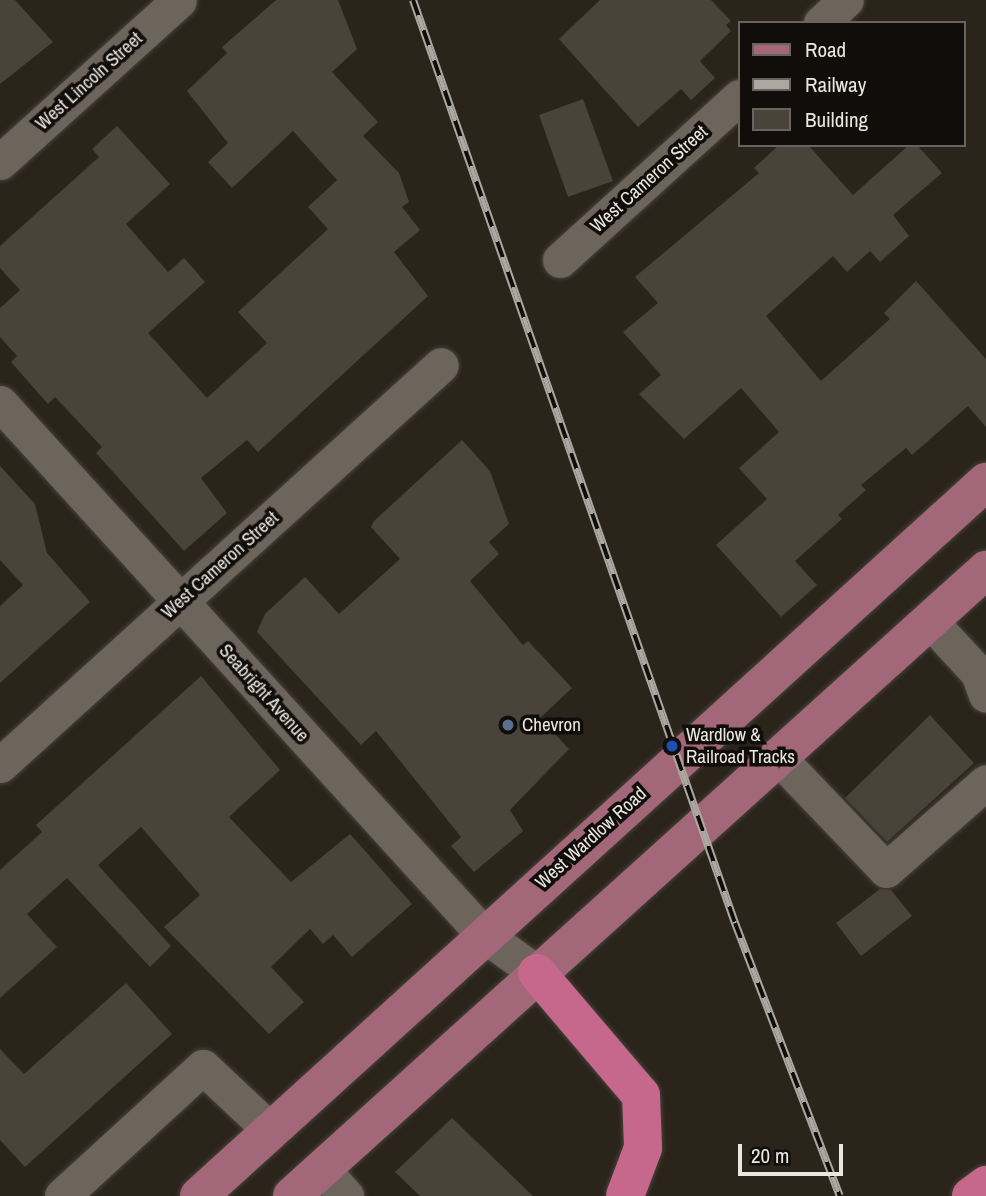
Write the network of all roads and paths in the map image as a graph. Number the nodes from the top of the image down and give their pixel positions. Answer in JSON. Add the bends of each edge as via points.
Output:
{"nodes":[{"id":1,"x":178,"y":0,"type":"edge"},
{"id":2,"x":846,"y":0,"type":"edge"},
{"id":3,"x":823,"y":21,"type":"edge"},
{"id":4,"x":738,"y":98,"type":"edge"},
{"id":5,"x":0,"y":162,"type":"edge"},
{"id":6,"x":560,"y":260,"type":"dead end"},
{"id":7,"x":441,"y":365,"type":"dead end"},
{"id":8,"x":0,"y":403,"type":"edge"},
{"id":9,"x":986,"y":482,"type":"edge"},
{"id":10,"x":986,"y":570,"type":"edge"},
{"id":11,"x":180,"y":602,"type":"junction"},
{"id":12,"x":930,"y":621,"type":"junction"},
{"id":13,"x":986,"y":695,"type":"edge"},
{"id":14,"x":778,"y":757,"type":"junction"},
{"id":15,"x":0,"y":765,"type":"edge"},
{"id":16,"x":986,"y":782,"type":"edge"},
{"id":17,"x":484,"y":935,"type":"junction"},
{"id":18,"x":537,"y":973,"type":"junction"},
{"id":19,"x":270,"y":1130,"type":"junction"},
{"id":20,"x":334,"y":1182,"type":"edge"},
{"id":21,"x":986,"y":1185,"type":"edge"},
{"id":22,"x":62,"y":1196,"type":"edge"},
{"id":23,"x":198,"y":1196,"type":"edge"},
{"id":24,"x":292,"y":1196,"type":"edge"},
{"id":25,"x":625,"y":1196,"type":"edge"},
{"id":26,"x":971,"y":1196,"type":"edge"}],
"edges":[{"from":1,"to":5,"type":"street","name":"West Lincoln Street"},
{"from":2,"to":3,"type":"street"},
{"from":4,"to":6,"type":"street","name":"West Cameron Street"},
{"from":7,"to":11,"type":"street","name":"West Cameron Street"},
{"from":8,"to":11,"type":"street","name":"Seabright Avenue"},
{"from":9,"to":17,"type":"main road","name":"West Wardlow Road"},
{"from":10,"to":12,"type":"main road"},
{"from":11,"to":15,"type":"street","name":"West Cameron Street"},
{"from":11,"to":17,"type":"street","name":"Seabright Avenue"},
{"from":12,"to":13,"type":"street","via":[[978,673]]},
{"from":12,"to":14,"type":"main road"},
{"from":14,"to":16,"type":"street","via":[[886,870]]},
{"from":14,"to":18,"type":"main road"},
{"from":17,"to":18,"type":"street","name":"Seabright Avenue"},
{"from":17,"to":19,"type":"main road","name":"West Wardlow Road"},
{"from":18,"to":20,"type":"main road"},
{"from":18,"to":25,"type":"highway","via":[[641,1095],[643,1148]]},
{"from":19,"to":22,"type":"street","via":[[203,1067]]},
{"from":19,"to":23,"type":"main road","name":"West Wardlow Road"},
{"from":20,"to":24,"type":"main road"},
{"from":21,"to":26,"type":"highway"}]}
